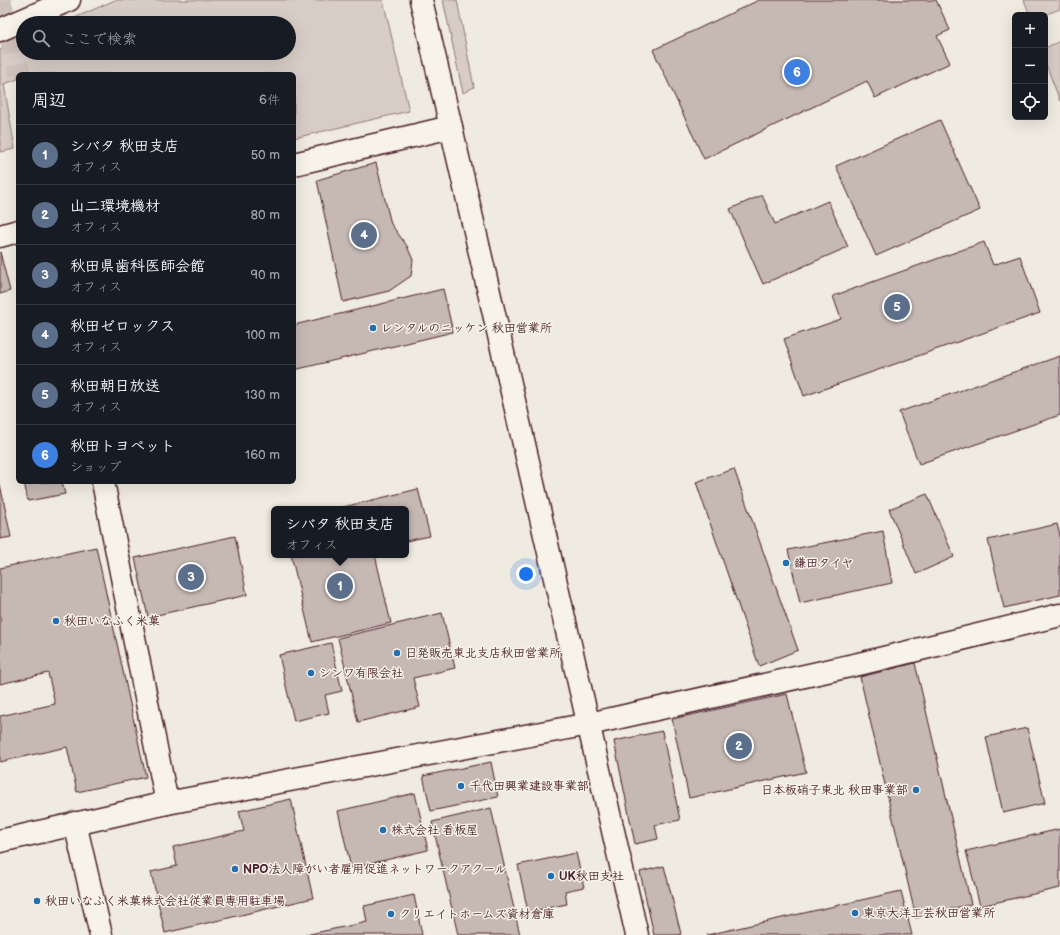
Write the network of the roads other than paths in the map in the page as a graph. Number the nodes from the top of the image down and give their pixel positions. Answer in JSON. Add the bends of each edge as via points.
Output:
{"nodes":[{"id":1,"x":69,"y":0,"type":"edge"},
{"id":2,"x":421,"y":0,"type":"edge"},
{"id":3,"x":32,"y":16,"type":"edge"},
{"id":4,"x":16,"y":23,"type":"edge"},
{"id":5,"x":0,"y":30,"type":"edge"},
{"id":6,"x":451,"y":127,"type":"junction"},
{"id":7,"x":296,"y":164,"type":"edge"},
{"id":8,"x":16,"y":232,"type":"edge"},
{"id":9,"x":0,"y":236,"type":"edge"},
{"id":10,"x":102,"y":484,"type":"edge"},
{"id":11,"x":1060,"y":615,"type":"edge"},
{"id":12,"x":589,"y":724,"type":"junction"},
{"id":13,"x":167,"y":802,"type":"junction"},
{"id":14,"x":75,"y":823,"type":"junction"},
{"id":15,"x":0,"y":840,"type":"edge"},
{"id":16,"x":101,"y":935,"type":"edge"},
{"id":17,"x":637,"y":935,"type":"edge"}],
"edges":[{"from":1,"to":3,"type":"main road"},
{"from":2,"to":6,"type":"main road"},
{"from":4,"to":5,"type":"main road"},
{"from":6,"to":7,"type":"main road"},
{"from":6,"to":12,"type":"main road"},
{"from":8,"to":9,"type":"main road"},
{"from":10,"to":13,"type":"main road"},
{"from":11,"to":12,"type":"main road","via":[[863,663]]},
{"from":12,"to":13,"type":"main road"},
{"from":12,"to":17,"type":"main road"},
{"from":13,"to":14,"type":"main road"},
{"from":14,"to":15,"type":"main road"},
{"from":14,"to":16,"type":"main road"}]}
